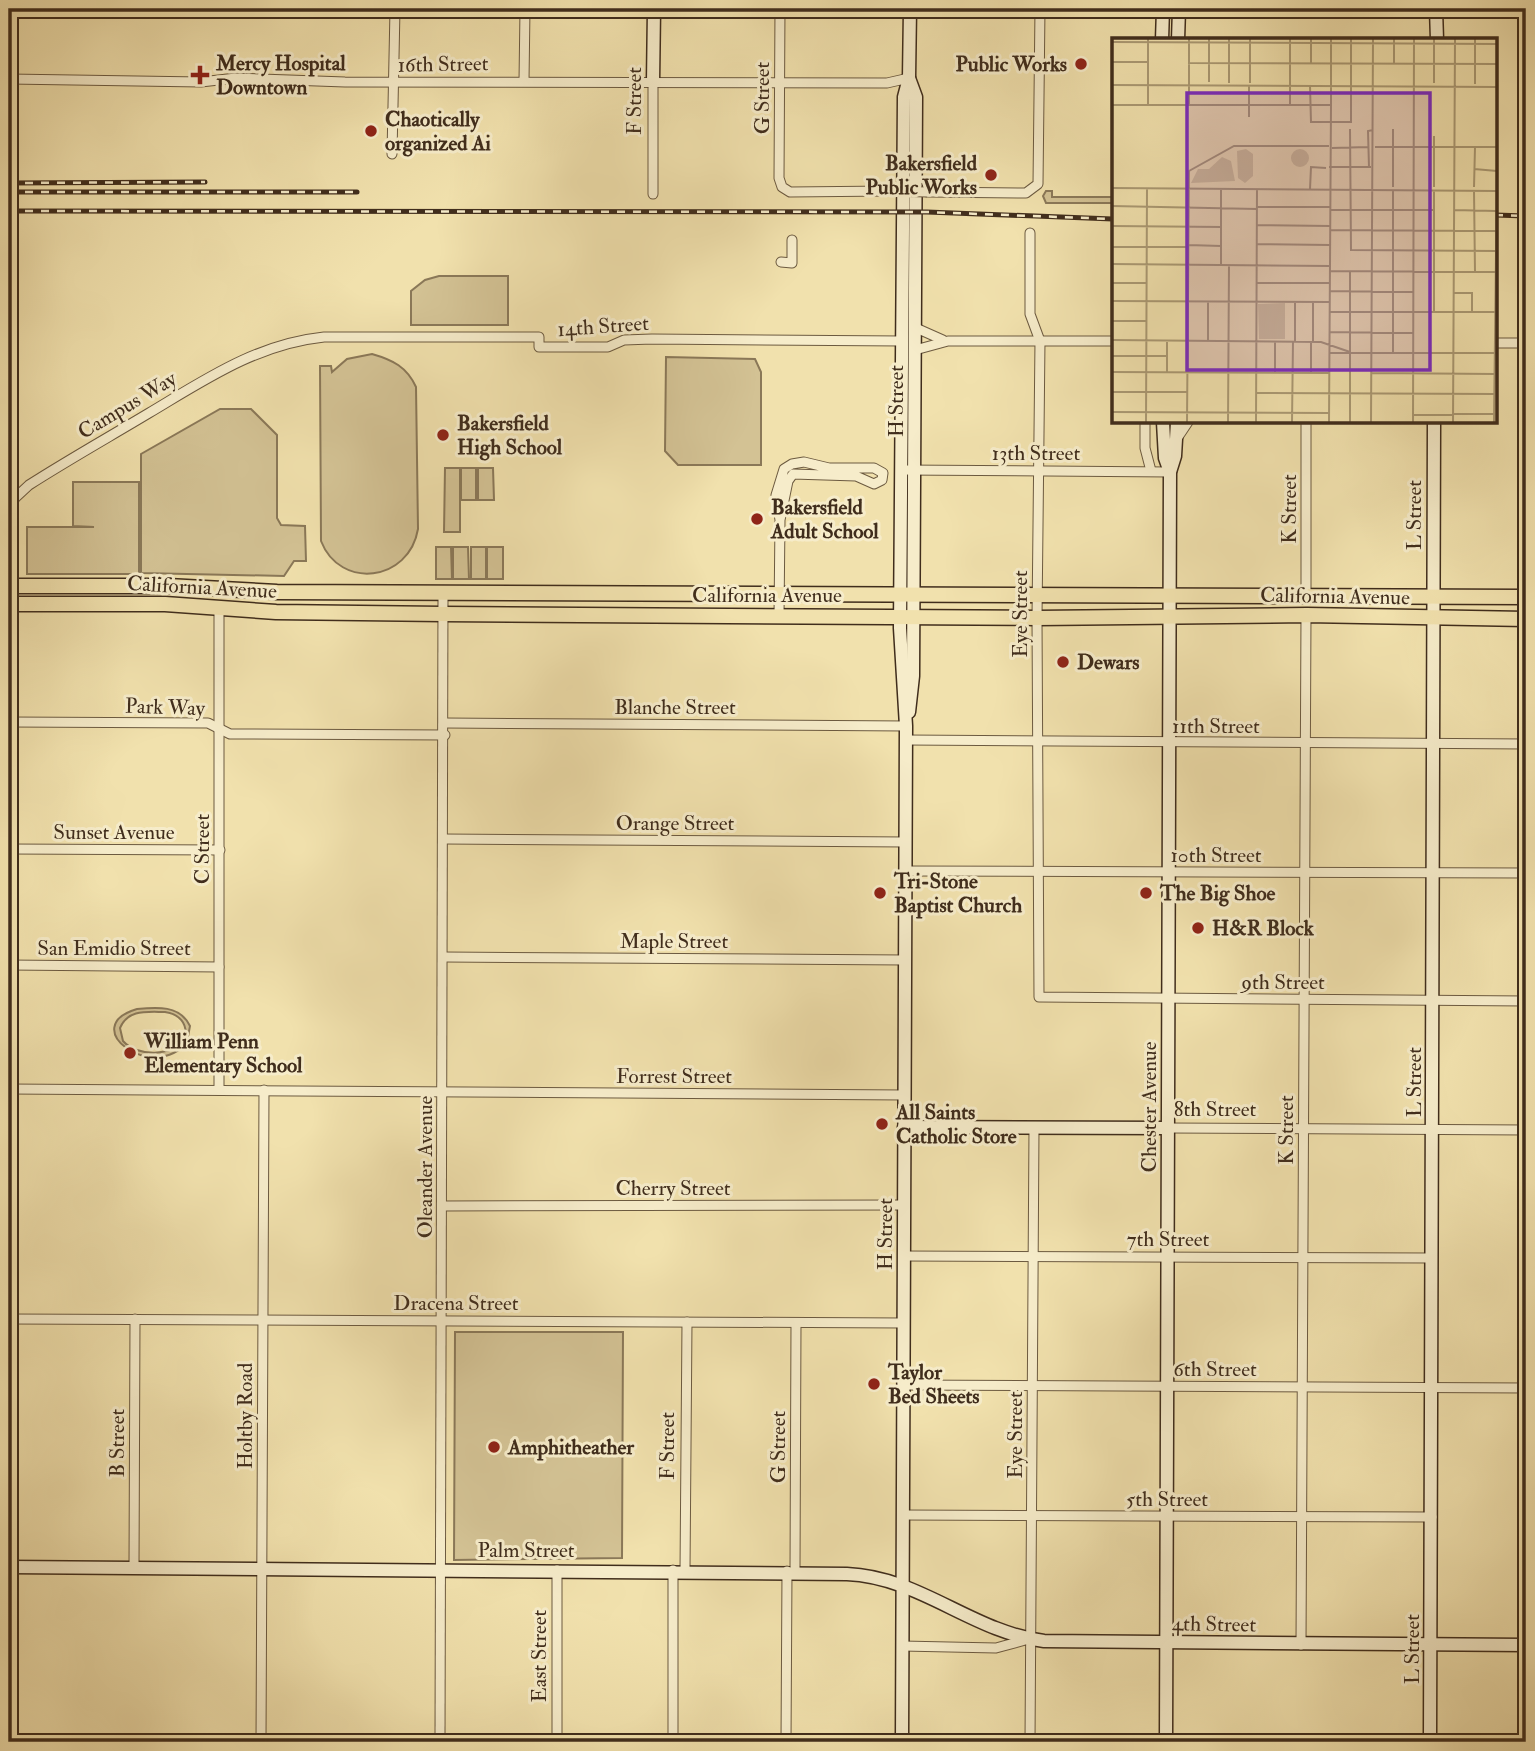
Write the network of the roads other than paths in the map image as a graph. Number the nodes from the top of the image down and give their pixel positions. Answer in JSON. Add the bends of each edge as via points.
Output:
{"nodes":[{"id":1,"x":10,"y":9,"type":"edge"},
{"id":2,"x":395,"y":9,"type":"edge"},
{"id":3,"x":525,"y":9,"type":"edge"},
{"id":4,"x":654,"y":9,"type":"edge"},
{"id":5,"x":780,"y":9,"type":"edge"},
{"id":6,"x":909,"y":9,"type":"edge"},
{"id":7,"x":1040,"y":9,"type":"edge"},
{"id":8,"x":1163,"y":9,"type":"edge"},
{"id":9,"x":1179,"y":9,"type":"edge"},
{"id":10,"x":1436,"y":9,"type":"edge"},
{"id":11,"x":1162,"y":38,"type":"edge"},
{"id":12,"x":1178,"y":38,"type":"edge"},
{"id":13,"x":1437,"y":38,"type":"edge"},
{"id":14,"x":909,"y":78,"type":"junction"},
{"id":15,"x":10,"y":79,"type":"edge"},
{"id":16,"x":524,"y":81,"type":"junction"},
{"id":17,"x":394,"y":82,"type":"junction"},
{"id":18,"x":653,"y":82,"type":"junction"},
{"id":19,"x":780,"y":82,"type":"junction"},
{"id":20,"x":879,"y":83,"type":"junction"},
{"id":21,"x":904,"y":97,"type":"junction"},
{"id":22,"x":393,"y":154,"type":"dead end"},
{"id":23,"x":653,"y":194,"type":"dead end"},
{"id":24,"x":1030,"y":233,"type":"dead end"},
{"id":25,"x":792,"y":240,"type":"dead end"},
{"id":26,"x":780,"y":262,"type":"dead end"},
{"id":27,"x":916,"y":328,"type":"junction"},
{"id":28,"x":902,"y":341,"type":"junction"},
{"id":29,"x":948,"y":341,"type":"junction"},
{"id":30,"x":1040,"y":341,"type":"junction"},
{"id":31,"x":1112,"y":341,"type":"edge"},
{"id":32,"x":1496,"y":343,"type":"edge"},
{"id":33,"x":1526,"y":343,"type":"edge"},
{"id":34,"x":276,"y":345,"type":"joint"},
{"id":35,"x":915,"y":350,"type":"junction"},
{"id":36,"x":915,"y":401,"type":"junction"},
{"id":37,"x":1145,"y":424,"type":"edge"},
{"id":38,"x":1163,"y":424,"type":"edge"},
{"id":39,"x":1177,"y":424,"type":"edge"},
{"id":40,"x":1187,"y":424,"type":"edge"},
{"id":41,"x":1306,"y":424,"type":"edge"},
{"id":42,"x":1434,"y":424,"type":"edge"},
{"id":43,"x":1177,"y":439,"type":"junction"},
{"id":44,"x":908,"y":470,"type":"junction"},
{"id":45,"x":1039,"y":471,"type":"junction"},
{"id":46,"x":1151,"y":471,"type":"junction"},
{"id":47,"x":1170,"y":472,"type":"junction"},
{"id":48,"x":9,"y":511,"type":"edge"},
{"id":49,"x":780,"y":520,"type":"junction"},
{"id":50,"x":9,"y":586,"type":"edge"},
{"id":51,"x":443,"y":593,"type":"junction"},
{"id":52,"x":779,"y":593,"type":"junction"},
{"id":53,"x":908,"y":593,"type":"junction"},
{"id":54,"x":1038,"y":595,"type":"junction"},
{"id":55,"x":1170,"y":596,"type":"junction"},
{"id":56,"x":1306,"y":597,"type":"junction"},
{"id":57,"x":1433,"y":597,"type":"junction"},
{"id":58,"x":1526,"y":597,"type":"edge"},
{"id":59,"x":9,"y":604,"type":"edge"},
{"id":60,"x":219,"y":609,"type":"junction"},
{"id":61,"x":443,"y":614,"type":"junction"},
{"id":62,"x":1306,"y":615,"type":"junction"},
{"id":63,"x":779,"y":616,"type":"junction"},
{"id":64,"x":907,"y":617,"type":"junction"},
{"id":65,"x":1170,"y":617,"type":"junction"},
{"id":66,"x":1037,"y":618,"type":"junction"},
{"id":67,"x":1433,"y":618,"type":"junction"},
{"id":68,"x":1526,"y":619,"type":"edge"},
{"id":69,"x":9,"y":722,"type":"edge"},
{"id":70,"x":445,"y":723,"type":"junction"},
{"id":71,"x":906,"y":726,"type":"junction"},
{"id":72,"x":219,"y":729,"type":"junction"},
{"id":73,"x":445,"y":735,"type":"junction"},
{"id":74,"x":906,"y":740,"type":"junction"},
{"id":75,"x":1038,"y":741,"type":"junction"},
{"id":76,"x":1169,"y":743,"type":"junction"},
{"id":77,"x":1305,"y":744,"type":"junction"},
{"id":78,"x":1434,"y":744,"type":"junction"},
{"id":79,"x":1526,"y":744,"type":"edge"},
{"id":80,"x":444,"y":839,"type":"junction"},
{"id":81,"x":906,"y":842,"type":"junction"},
{"id":82,"x":9,"y":849,"type":"edge"},
{"id":83,"x":220,"y":850,"type":"junction"},
{"id":84,"x":905,"y":871,"type":"junction"},
{"id":85,"x":1037,"y":872,"type":"junction"},
{"id":86,"x":1169,"y":872,"type":"junction"},
{"id":87,"x":1304,"y":873,"type":"junction"},
{"id":88,"x":1434,"y":873,"type":"junction"},
{"id":89,"x":1526,"y":873,"type":"edge"},
{"id":90,"x":443,"y":957,"type":"junction"},
{"id":91,"x":905,"y":960,"type":"junction"},
{"id":92,"x":9,"y":965,"type":"edge"},
{"id":93,"x":219,"y":967,"type":"junction"},
{"id":94,"x":1039,"y":997,"type":"joint"},
{"id":95,"x":1168,"y":999,"type":"junction"},
{"id":96,"x":1304,"y":1000,"type":"junction"},
{"id":97,"x":1433,"y":1000,"type":"junction"},
{"id":98,"x":1526,"y":1001,"type":"edge"},
{"id":99,"x":9,"y":1088,"type":"edge"},
{"id":100,"x":219,"y":1090,"type":"junction"},
{"id":101,"x":264,"y":1090,"type":"junction"},
{"id":102,"x":443,"y":1091,"type":"junction"},
{"id":103,"x":904,"y":1095,"type":"junction"},
{"id":104,"x":904,"y":1127,"type":"junction"},
{"id":105,"x":1034,"y":1128,"type":"junction"},
{"id":106,"x":1168,"y":1128,"type":"junction"},
{"id":107,"x":1303,"y":1129,"type":"junction"},
{"id":108,"x":1433,"y":1129,"type":"junction"},
{"id":109,"x":1526,"y":1130,"type":"edge"},
{"id":110,"x":904,"y":1205,"type":"junction"},
{"id":111,"x":442,"y":1206,"type":"junction"},
{"id":112,"x":904,"y":1256,"type":"junction"},
{"id":113,"x":1033,"y":1256,"type":"junction"},
{"id":114,"x":1167,"y":1257,"type":"junction"},
{"id":115,"x":1303,"y":1258,"type":"junction"},
{"id":116,"x":1432,"y":1258,"type":"junction"},
{"id":117,"x":9,"y":1319,"type":"edge"},
{"id":118,"x":135,"y":1319,"type":"junction"},
{"id":119,"x":263,"y":1320,"type":"junction"},
{"id":120,"x":442,"y":1321,"type":"junction"},
{"id":121,"x":687,"y":1322,"type":"junction"},
{"id":122,"x":796,"y":1323,"type":"junction"},
{"id":123,"x":904,"y":1323,"type":"junction"},
{"id":124,"x":903,"y":1385,"type":"junction"},
{"id":125,"x":1032,"y":1386,"type":"junction"},
{"id":126,"x":1167,"y":1387,"type":"junction"},
{"id":127,"x":1302,"y":1387,"type":"junction"},
{"id":128,"x":1431,"y":1388,"type":"junction"},
{"id":129,"x":1526,"y":1388,"type":"edge"},
{"id":130,"x":902,"y":1515,"type":"junction"},
{"id":131,"x":1033,"y":1516,"type":"junction"},
{"id":132,"x":1167,"y":1516,"type":"junction"},
{"id":133,"x":1301,"y":1517,"type":"junction"},
{"id":134,"x":1432,"y":1517,"type":"junction"},
{"id":135,"x":9,"y":1567,"type":"edge"},
{"id":136,"x":134,"y":1568,"type":"junction"},
{"id":137,"x":262,"y":1568,"type":"junction"},
{"id":138,"x":441,"y":1569,"type":"junction"},
{"id":139,"x":557,"y":1570,"type":"junction"},
{"id":140,"x":679,"y":1571,"type":"junction"},
{"id":141,"x":791,"y":1571,"type":"junction"},
{"id":142,"x":902,"y":1585,"type":"junction"},
{"id":143,"x":1030,"y":1639,"type":"junction"},
{"id":144,"x":1166,"y":1643,"type":"junction"},
{"id":145,"x":1301,"y":1645,"type":"junction"},
{"id":146,"x":1431,"y":1645,"type":"junction"},
{"id":147,"x":1526,"y":1645,"type":"edge"},
{"id":148,"x":902,"y":1646,"type":"junction"},
{"id":149,"x":261,"y":1742,"type":"edge"},
{"id":150,"x":440,"y":1742,"type":"edge"},
{"id":151,"x":557,"y":1742,"type":"edge"},
{"id":152,"x":673,"y":1742,"type":"edge"},
{"id":153,"x":786,"y":1742,"type":"edge"},
{"id":154,"x":902,"y":1742,"type":"edge"},
{"id":155,"x":1030,"y":1742,"type":"edge"},
{"id":156,"x":1166,"y":1742,"type":"edge"},
{"id":157,"x":1430,"y":1742,"type":"edge"}],
"edges":[{"from":1,"to":15,"type":"street"},
{"from":2,"to":17,"type":"street"},
{"from":3,"to":16,"type":"street"},
{"from":4,"to":18,"type":"street","name":"F Street"},
{"from":5,"to":19,"type":"street","name":"G Street"},
{"from":6,"to":14,"type":"street","name":"H Street"},
{"from":7,"to":19,"type":"street","name":"G Street","bridge":true,"via":[[1038,184],[1026,193],[790,192],[779,178]]},
{"from":8,"to":11,"type":"street"},
{"from":9,"to":12,"type":"street"},
{"from":10,"to":13,"type":"street"},
{"from":14,"to":20,"type":"street","name":"16th Street"},
{"from":14,"to":21,"type":"street","name":"H Street"},
{"from":14,"to":27,"type":"street","name":"H Street","via":[[916,97]]},
{"from":15,"to":17,"type":"street","name":"16th Street"},
{"from":16,"to":17,"type":"street","name":"16th Street"},
{"from":16,"to":18,"type":"street","name":"16th Street"},
{"from":17,"to":22,"type":"street"},
{"from":18,"to":19,"type":"street","name":"16th Street"},
{"from":18,"to":23,"type":"street","name":"F Street"},
{"from":19,"to":20,"type":"street","name":"16th Street"},
{"from":20,"to":21,"type":"street","name":"16th Street"},
{"from":21,"to":28,"type":"street","name":"H Street"},
{"from":24,"to":30,"type":"street","name":"Eye Street","via":[[1030,314]]},
{"from":25,"to":26,"type":"street","via":[[792,263]]},
{"from":27,"to":29,"type":"street"},
{"from":27,"to":35,"type":"street","name":"H Street"},
{"from":28,"to":34,"type":"street","name":"14th Street","via":[[652,339],[624,340],[608,347],[539,347],[539,337],[324,337]]},
{"from":28,"to":36,"type":"street","via":[[909,348]]},
{"from":28,"to":44,"type":"street","name":"H Street"},
{"from":29,"to":30,"type":"street"},
{"from":29,"to":35,"type":"street"},
{"from":30,"to":31,"type":"street"},
{"from":30,"to":45,"type":"street","name":"Eye Street"},
{"from":32,"to":33,"type":"street"},
{"from":34,"to":48,"type":"street","name":"Campus Way","via":[[231,364],[54,469],[15,498]]},
{"from":35,"to":36,"type":"street","name":"H Street"},
{"from":36,"to":44,"type":"street","name":"H Street"},
{"from":37,"to":46,"type":"street"},
{"from":38,"to":47,"type":"street","name":"Chester Avenue"},
{"from":39,"to":43,"type":"street","name":"Chester Avenue"},
{"from":40,"to":43,"type":"street"},
{"from":41,"to":56,"type":"street","name":"K Street"},
{"from":42,"to":57,"type":"street","name":"L Street"},
{"from":43,"to":47,"type":"street","name":"Chester Avenue"},
{"from":44,"to":45,"type":"street","name":"13th Street"},
{"from":44,"to":53,"type":"street","name":"H Street"},
{"from":45,"to":46,"type":"street","name":"13th Street"},
{"from":45,"to":54,"type":"street","name":"Eye Street"},
{"from":46,"to":47,"type":"street","name":"13th Street"},
{"from":47,"to":55,"type":"street","name":"Chester Avenue"},
{"from":49,"to":49,"type":"street","via":[[793,474],[856,476],[874,484],[882,481],[883,473],[874,468],[792,464],[782,473],[776,489]]},
{"from":49,"to":52,"type":"street"},
{"from":50,"to":51,"type":"main road","name":"California Avenue"},
{"from":51,"to":52,"type":"main road","name":"California Avenue"},
{"from":51,"to":61,"type":"street","name":"Oleander Avenue"},
{"from":52,"to":53,"type":"main road","name":"California Avenue"},
{"from":52,"to":63,"type":"street"},
{"from":53,"to":54,"type":"main road","name":"California Avenue"},
{"from":53,"to":64,"type":"street","name":"H Street"},
{"from":54,"to":55,"type":"main road","name":"California Avenue"},
{"from":54,"to":66,"type":"street","name":"Eye Street"},
{"from":55,"to":56,"type":"main road","name":"California Avenue"},
{"from":55,"to":65,"type":"street","name":"Chester Avenue"},
{"from":56,"to":57,"type":"main road","name":"California Avenue"},
{"from":57,"to":58,"type":"main road","name":"California Avenue"},
{"from":57,"to":67,"type":"street","name":"L Street"},
{"from":59,"to":60,"type":"main road","name":"California Avenue","via":[[165,604]]},
{"from":60,"to":61,"type":"main road","name":"California Avenue"},
{"from":60,"to":72,"type":"street","name":"C Street"},
{"from":61,"to":63,"type":"main road","name":"California Avenue"},
{"from":61,"to":70,"type":"street","name":"Oleander Avenue"},
{"from":62,"to":65,"type":"main road","name":"California Avenue"},
{"from":62,"to":67,"type":"main road","name":"California Avenue"},
{"from":62,"to":77,"type":"street","name":"K Street"},
{"from":63,"to":64,"type":"main road","name":"California Avenue"},
{"from":64,"to":66,"type":"main road","name":"California Avenue"},
{"from":64,"to":71,"type":"street","name":"H Street","via":[[901,666]]},
{"from":65,"to":66,"type":"main road","name":"California Avenue"},
{"from":65,"to":76,"type":"street","name":"Chester Avenue"},
{"from":66,"to":75,"type":"street","name":"Eye Street"},
{"from":67,"to":68,"type":"main road","name":"California Avenue"},
{"from":67,"to":78,"type":"street","name":"L Street"},
{"from":69,"to":72,"type":"street","name":"Park Way","via":[[208,723]]},
{"from":70,"to":71,"type":"street","name":"Blanche Street"},
{"from":70,"to":73,"type":"street","name":"Oleander Avenue"},
{"from":71,"to":74,"type":"street","name":"H Street"},
{"from":72,"to":73,"type":"street","name":"Park Way","via":[[230,734]]},
{"from":72,"to":83,"type":"street","name":"C Street"},
{"from":73,"to":80,"type":"street","name":"Oleander Avenue"},
{"from":74,"to":75,"type":"street","name":"11th Street"},
{"from":74,"to":81,"type":"street","name":"H Street"},
{"from":75,"to":76,"type":"street","name":"11th Street"},
{"from":75,"to":85,"type":"street","name":"Eye Street"},
{"from":76,"to":77,"type":"street","name":"11th Street"},
{"from":76,"to":86,"type":"street","name":"Chester Avenue"},
{"from":77,"to":78,"type":"street","name":"11th Street"},
{"from":77,"to":87,"type":"street","name":"K Street"},
{"from":78,"to":79,"type":"street","name":"11th Street"},
{"from":78,"to":88,"type":"street","name":"L Street"},
{"from":80,"to":81,"type":"street","name":"Orange Street"},
{"from":80,"to":90,"type":"street","name":"Oleander Avenue"},
{"from":81,"to":84,"type":"street","name":"H Street"},
{"from":82,"to":83,"type":"street","name":"Sunset Avenue"},
{"from":83,"to":93,"type":"street","name":"C Street"},
{"from":84,"to":85,"type":"street","name":"10th Street"},
{"from":84,"to":91,"type":"street","name":"H Street"},
{"from":85,"to":86,"type":"street","name":"10th Street"},
{"from":85,"to":94,"type":"street","name":"Eye Street"},
{"from":86,"to":87,"type":"street","name":"10th Street"},
{"from":86,"to":95,"type":"street","name":"Chester Avenue"},
{"from":87,"to":88,"type":"street","name":"10th Street"},
{"from":87,"to":96,"type":"street","name":"K Street"},
{"from":88,"to":89,"type":"street","name":"10th Street"},
{"from":88,"to":97,"type":"street","name":"L Street"},
{"from":90,"to":91,"type":"street","name":"Maple Street"},
{"from":90,"to":102,"type":"street","name":"Oleander Avenue"},
{"from":91,"to":103,"type":"street","name":"H Street"},
{"from":92,"to":93,"type":"street","name":"San Emidio Street"},
{"from":93,"to":100,"type":"street","name":"C Street"},
{"from":94,"to":95,"type":"street","name":"9th Street"},
{"from":95,"to":96,"type":"street","name":"9th Street"},
{"from":95,"to":106,"type":"street","name":"Chester Avenue"},
{"from":96,"to":97,"type":"street","name":"9th Street"},
{"from":96,"to":107,"type":"street","name":"K Street"},
{"from":97,"to":98,"type":"street","name":"9th Street"},
{"from":97,"to":108,"type":"street","name":"L Street"},
{"from":99,"to":100,"type":"street","name":"Forrest Street"},
{"from":100,"to":101,"type":"street","name":"Forrest Street"},
{"from":101,"to":102,"type":"street","name":"Forrest Street"},
{"from":101,"to":119,"type":"street","name":"Holtby Road"},
{"from":102,"to":103,"type":"street","name":"Forrest Street"},
{"from":102,"to":111,"type":"street","name":"Oleander Avenue"},
{"from":103,"to":104,"type":"street","name":"H Street"},
{"from":104,"to":105,"type":"street","name":"8th Street"},
{"from":104,"to":110,"type":"street","name":"H Street"},
{"from":105,"to":106,"type":"street","name":"8th Street"},
{"from":105,"to":113,"type":"street","name":"Eye Street"},
{"from":106,"to":107,"type":"street","name":"8th Street"},
{"from":106,"to":114,"type":"street","name":"Chester Avenue"},
{"from":107,"to":108,"type":"street","name":"8th Street"},
{"from":107,"to":115,"type":"street","name":"K Street"},
{"from":108,"to":109,"type":"street","name":"8th Street"},
{"from":108,"to":116,"type":"street","name":"L Street"},
{"from":110,"to":111,"type":"street","name":"Cherry Street"},
{"from":110,"to":112,"type":"street","name":"H Street"},
{"from":111,"to":120,"type":"street","name":"Oleander Avenue"},
{"from":112,"to":113,"type":"street","name":"7th Street"},
{"from":112,"to":123,"type":"street","name":"H Street"},
{"from":113,"to":114,"type":"street","name":"7th Street"},
{"from":113,"to":125,"type":"street","name":"Eye Street"},
{"from":114,"to":115,"type":"street","name":"7th Street"},
{"from":114,"to":126,"type":"street","name":"Chester Avenue"},
{"from":115,"to":116,"type":"street","name":"7th Street"},
{"from":115,"to":127,"type":"street","name":"K Street"},
{"from":116,"to":128,"type":"street","name":"L Street"},
{"from":117,"to":118,"type":"street","name":"Dracena Street"},
{"from":118,"to":119,"type":"street","name":"Dracena Street"},
{"from":118,"to":136,"type":"street","name":"B Street"},
{"from":119,"to":120,"type":"street","name":"Dracena Street"},
{"from":119,"to":137,"type":"street","name":"Holtby Road"},
{"from":120,"to":121,"type":"street","name":"Dracena Street"},
{"from":120,"to":138,"type":"street","name":"Oleander Avenue"},
{"from":121,"to":122,"type":"street","name":"Dracena Street"},
{"from":121,"to":140,"type":"street","name":"F Street"},
{"from":122,"to":123,"type":"street","name":"Dracena Street"},
{"from":122,"to":141,"type":"street","name":"G Street"},
{"from":123,"to":124,"type":"street","name":"H Street"},
{"from":124,"to":125,"type":"street","name":"6th Street"},
{"from":124,"to":130,"type":"street","name":"H Street"},
{"from":125,"to":126,"type":"street","name":"6th Street"},
{"from":125,"to":131,"type":"street","name":"Eye Street"},
{"from":126,"to":127,"type":"street","name":"6th Street"},
{"from":126,"to":132,"type":"street","name":"Chester Avenue"},
{"from":127,"to":128,"type":"street","name":"6th Street"},
{"from":127,"to":133,"type":"street","name":"K Street"},
{"from":128,"to":129,"type":"street","name":"6th Street"},
{"from":128,"to":134,"type":"street","name":"L Street"},
{"from":130,"to":131,"type":"street","name":"5th Street"},
{"from":130,"to":142,"type":"street","name":"H Street"},
{"from":131,"to":132,"type":"street","name":"5th Street"},
{"from":131,"to":143,"type":"street","name":"Eye Street"},
{"from":132,"to":133,"type":"street","name":"5th Street"},
{"from":132,"to":144,"type":"street","name":"Chester Avenue"},
{"from":133,"to":134,"type":"street","name":"5th Street"},
{"from":133,"to":145,"type":"street","name":"K Street"},
{"from":134,"to":146,"type":"street","name":"L Street"},
{"from":135,"to":136,"type":"street","name":"Palm Street"},
{"from":136,"to":137,"type":"street","name":"Palm Street"},
{"from":137,"to":138,"type":"street","name":"Palm Street"},
{"from":137,"to":149,"type":"street","name":"Holtby Road"},
{"from":138,"to":139,"type":"street","name":"Palm Street"},
{"from":138,"to":150,"type":"street","name":"Oleander Avenue"},
{"from":139,"to":140,"type":"street","name":"Palm Street"},
{"from":139,"to":151,"type":"street","name":"East Street"},
{"from":140,"to":141,"type":"street","name":"Palm Street"},
{"from":140,"to":152,"type":"street","name":"F Street"},
{"from":141,"to":142,"type":"street","name":"Palm Street","via":[[866,1575]]},
{"from":141,"to":153,"type":"street","name":"G Street"},
{"from":142,"to":143,"type":"street","name":"Palm Street","via":[[932,1596],[988,1628]]},
{"from":142,"to":148,"type":"street","name":"H Street"},
{"from":143,"to":144,"type":"street","name":"4th Street"},
{"from":143,"to":148,"type":"street","name":"4th Street","via":[[996,1648]]},
{"from":143,"to":155,"type":"street","name":"Eye Street"},
{"from":144,"to":145,"type":"street","name":"4th Street"},
{"from":144,"to":156,"type":"street","name":"Chester Avenue"},
{"from":145,"to":146,"type":"street","name":"4th Street"},
{"from":146,"to":147,"type":"street","name":"4th Street"},
{"from":146,"to":157,"type":"street","name":"L Street"},
{"from":148,"to":154,"type":"street","name":"H Street"}]}
